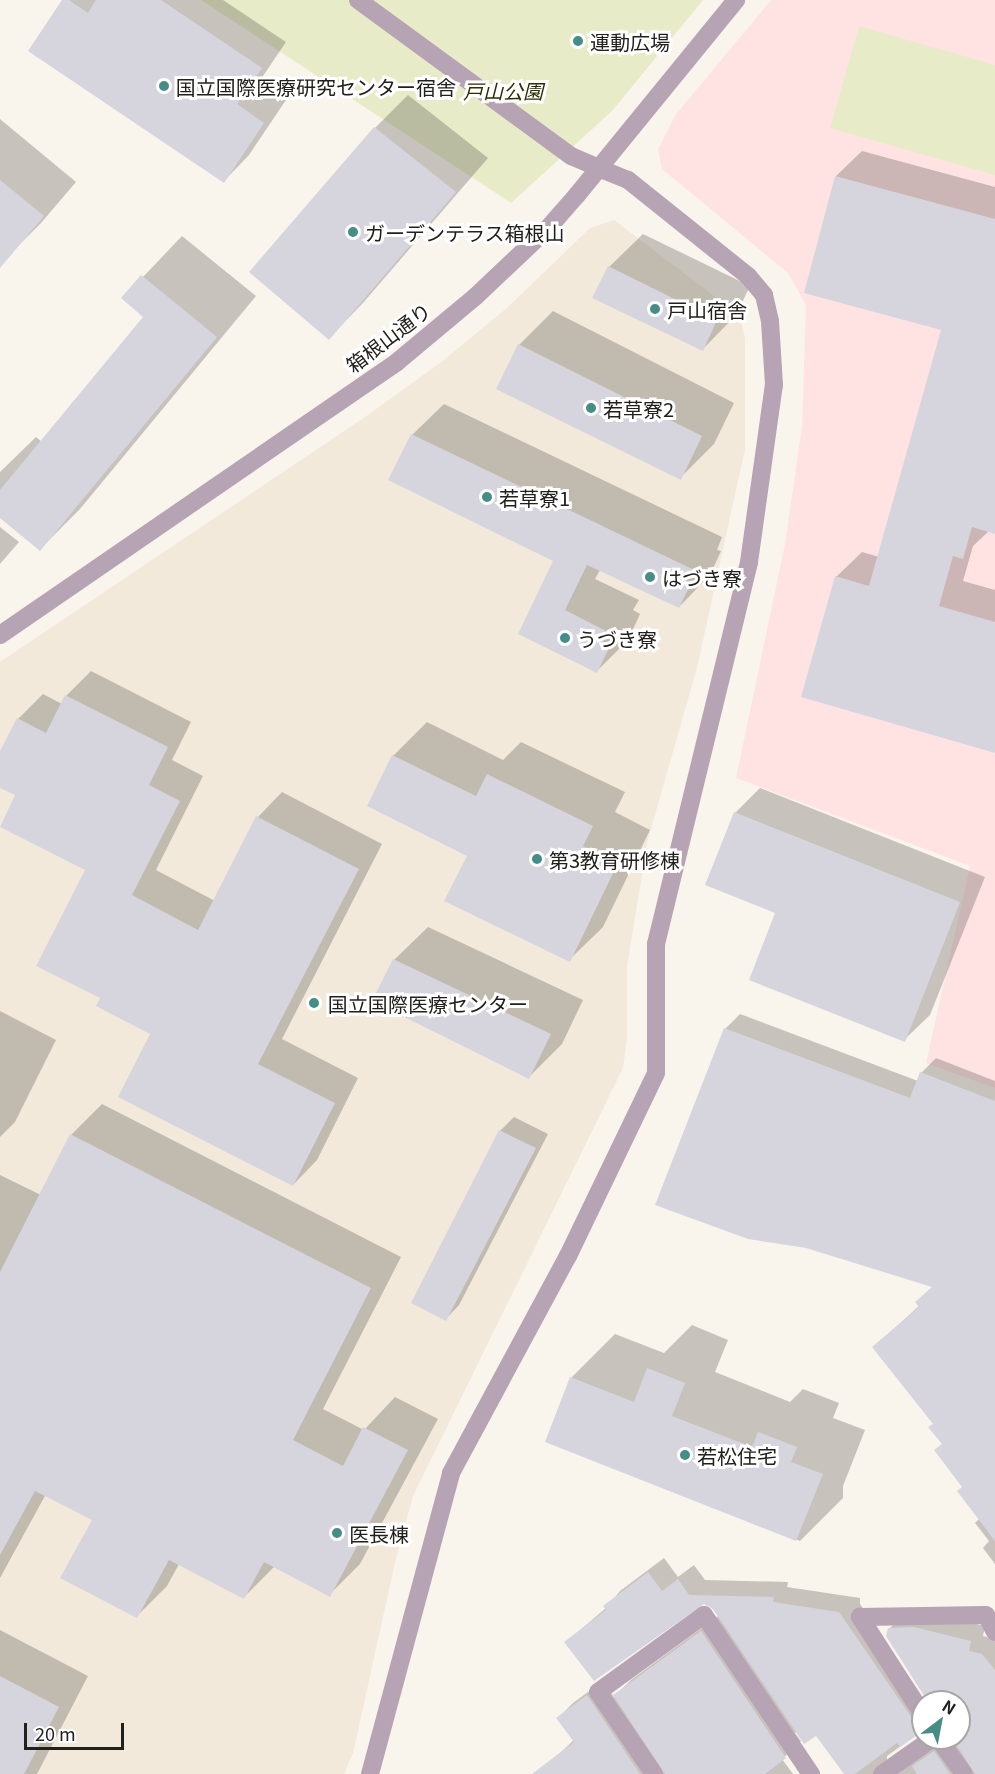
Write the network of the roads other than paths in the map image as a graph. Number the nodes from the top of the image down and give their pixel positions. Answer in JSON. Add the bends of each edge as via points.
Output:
{"nodes":[{"id":1,"x":358,"y":0,"type":"edge"},
{"id":2,"x":736,"y":0,"type":"edge"},
{"id":3,"x":599,"y":168,"type":"junction"},
{"id":4,"x":0,"y":635,"type":"edge"},
{"id":5,"x":995,"y":1632,"type":"edge"},
{"id":6,"x":911,"y":1696,"type":"edge"},
{"id":7,"x":916,"y":1750,"type":"edge"},
{"id":8,"x":947,"y":1750,"type":"edge"},
{"id":9,"x":370,"y":1774,"type":"edge"},
{"id":10,"x":654,"y":1774,"type":"edge"},
{"id":11,"x":811,"y":1774,"type":"edge"},
{"id":12,"x":882,"y":1774,"type":"edge"},
{"id":13,"x":964,"y":1774,"type":"edge"}],
"edges":[{"from":1,"to":3,"type":"street","via":[[571,156]]},
{"from":2,"to":3,"type":"street","name":"箱根山通り"},
{"from":3,"to":4,"type":"street","name":"箱根山通り","via":[[514,262],[397,362]]},
{"from":3,"to":9,"type":"street","via":[[628,180],[748,276],[764,295],[770,321],[774,385],[753,539],[656,944],[656,1073],[568,1256],[451,1473]]},
{"from":5,"to":6,"type":"street","via":[[986,1615],[860,1617]]},
{"from":7,"to":12,"type":"street"},
{"from":8,"to":13,"type":"street"},
{"from":10,"to":11,"type":"street","via":[[598,1692],[704,1615]]}]}
